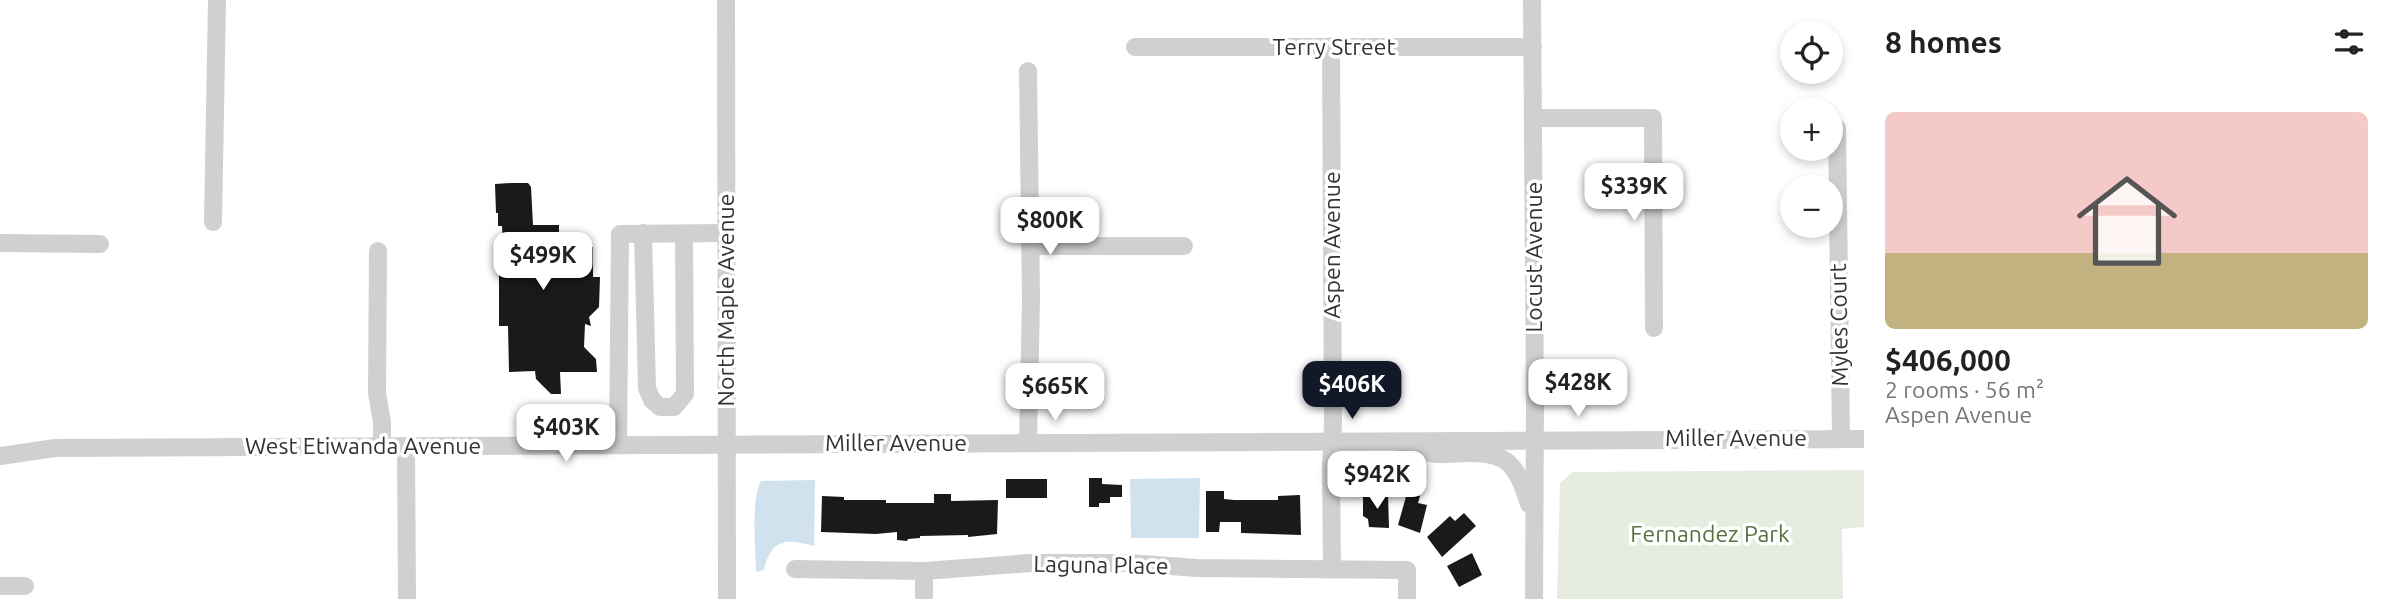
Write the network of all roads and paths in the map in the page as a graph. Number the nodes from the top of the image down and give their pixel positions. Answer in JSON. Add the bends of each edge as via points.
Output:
{"nodes":[{"id":1,"x":217,"y":0,"type":"edge"},
{"id":2,"x":726,"y":0,"type":"edge"},
{"id":3,"x":1532,"y":0,"type":"edge"},
{"id":4,"x":1331,"y":46,"type":"junction"},
{"id":5,"x":1135,"y":47,"type":"dead end"},
{"id":6,"x":1533,"y":47,"type":"junction"},
{"id":7,"x":1028,"y":72,"type":"dead end"},
{"id":8,"x":1533,"y":118,"type":"junction"},
{"id":9,"x":1837,"y":161,"type":"edge"},
{"id":10,"x":213,"y":222,"type":"dead end"},
{"id":11,"x":643,"y":233,"type":"junction"},
{"id":12,"x":726,"y":233,"type":"junction"},
{"id":13,"x":684,"y":234,"type":"junction"},
{"id":14,"x":0,"y":243,"type":"edge"},
{"id":15,"x":100,"y":244,"type":"dead end"},
{"id":16,"x":1030,"y":246,"type":"junction"},
{"id":17,"x":1184,"y":246,"type":"dead end"},
{"id":18,"x":378,"y":251,"type":"dead end"},
{"id":19,"x":1654,"y":328,"type":"dead end"},
{"id":20,"x":1535,"y":439,"type":"junction"},
{"id":21,"x":1841,"y":439,"type":"junction"},
{"id":22,"x":1864,"y":439,"type":"edge"},
{"id":23,"x":1373,"y":440,"type":"junction"},
{"id":24,"x":1333,"y":441,"type":"junction"},
{"id":25,"x":1028,"y":442,"type":"junction"},
{"id":26,"x":726,"y":444,"type":"junction"},
{"id":27,"x":618,"y":445,"type":"junction"},
{"id":28,"x":382,"y":446,"type":"junction"},
{"id":29,"x":406,"y":446,"type":"junction"},
{"id":30,"x":0,"y":456,"type":"edge"},
{"id":31,"x":1534,"y":517,"type":"junction"},
{"id":32,"x":795,"y":569,"type":"dead end"},
{"id":33,"x":1332,"y":569,"type":"junction"},
{"id":34,"x":924,"y":571,"type":"junction"},
{"id":35,"x":0,"y":586,"type":"edge"},
{"id":36,"x":25,"y":586,"type":"dead end"},
{"id":37,"x":407,"y":599,"type":"edge"},
{"id":38,"x":727,"y":599,"type":"edge"},
{"id":39,"x":924,"y":599,"type":"edge"},
{"id":40,"x":1408,"y":599,"type":"edge"},
{"id":41,"x":1534,"y":599,"type":"edge"}],
"edges":[{"from":1,"to":10,"type":"street"},
{"from":2,"to":12,"type":"street","name":"North Maple Avenue"},
{"from":3,"to":6,"type":"street","name":"Locust Avenue"},
{"from":4,"to":5,"type":"street","name":"Terry Street"},
{"from":4,"to":6,"type":"street","name":"Terry Street"},
{"from":4,"to":24,"type":"street","name":"Aspen Avenue"},
{"from":6,"to":8,"type":"street","name":"Locust Avenue"},
{"from":7,"to":16,"type":"street"},
{"from":8,"to":19,"type":"street","via":[[1653,118]]},
{"from":8,"to":20,"type":"street","name":"Locust Avenue"},
{"from":9,"to":21,"type":"street","name":"Myles Court"},
{"from":11,"to":13,"type":"street"},
{"from":11,"to":13,"type":"street","via":[[647,388],[660,407],[674,407],[685,394]]},
{"from":11,"to":27,"type":"street","via":[[620,234]]},
{"from":12,"to":13,"type":"street"},
{"from":12,"to":26,"type":"street","name":"North Maple Avenue"},
{"from":14,"to":15,"type":"street"},
{"from":16,"to":17,"type":"street"},
{"from":16,"to":25,"type":"street"},
{"from":18,"to":28,"type":"street","via":[[377,393]]},
{"from":20,"to":21,"type":"street","name":"Miller Avenue"},
{"from":20,"to":23,"type":"street","name":"Miller Avenue"},
{"from":20,"to":31,"type":"street","name":"Locust Avenue"},
{"from":21,"to":22,"type":"street","name":"Miller Avenue"},
{"from":23,"to":24,"type":"street","name":"Miller Avenue"},
{"from":23,"to":31,"type":"street","via":[[1433,454],[1499,457],[1519,476]]},
{"from":24,"to":25,"type":"street","name":"Miller Avenue"},
{"from":24,"to":33,"type":"street","name":"Aspen Avenue"},
{"from":25,"to":26,"type":"street","name":"Miller Avenue"},
{"from":26,"to":27,"type":"street","name":"West Etiwanda Avenue"},
{"from":26,"to":38,"type":"street","name":"North Maple Avenue"},
{"from":27,"to":29,"type":"street","name":"West Etiwanda Avenue"},
{"from":28,"to":29,"type":"street","name":"West Etiwanda Avenue"},
{"from":28,"to":30,"type":"street","name":"West Etiwanda Avenue","via":[[55,448]]},
{"from":29,"to":37,"type":"street"},
{"from":31,"to":41,"type":"street","name":"Locust Avenue"},
{"from":32,"to":34,"type":"street","name":"Laguna Place"},
{"from":33,"to":34,"type":"street","name":"Laguna Place","via":[[1045,563]]},
{"from":33,"to":40,"type":"street","name":"Laguna Place","via":[[1408,570]]},
{"from":34,"to":39,"type":"street"},
{"from":35,"to":36,"type":"street"}]}
